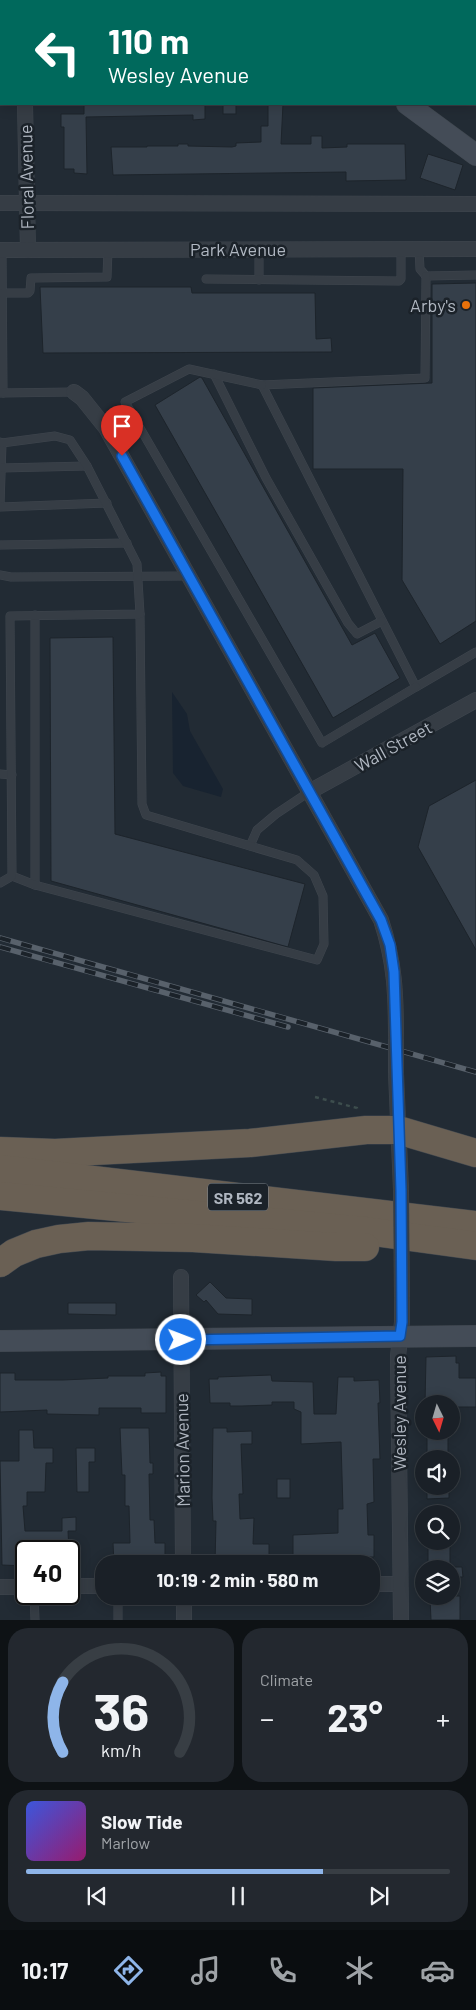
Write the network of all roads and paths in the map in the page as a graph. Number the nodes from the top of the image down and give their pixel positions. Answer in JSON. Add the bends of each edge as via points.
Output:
{"nodes":[{"id":1,"x":25,"y":105,"type":"edge"},
{"id":2,"x":408,"y":105,"type":"edge"},
{"id":3,"x":476,"y":155,"type":"edge"},
{"id":4,"x":27,"y":203,"type":"junction"},
{"id":5,"x":0,"y":204,"type":"edge"},
{"id":6,"x":476,"y":204,"type":"edge"},
{"id":7,"x":258,"y":249,"type":"junction"},
{"id":8,"x":401,"y":249,"type":"junction"},
{"id":9,"x":419,"y":249,"type":"junction"},
{"id":10,"x":476,"y":249,"type":"edge"},
{"id":11,"x":1,"y":250,"type":"edge"},
{"id":12,"x":28,"y":250,"type":"junction"},
{"id":13,"x":108,"y":250,"type":"junction"},
{"id":14,"x":476,"y":275,"type":"edge"},
{"id":15,"x":426,"y":276,"type":"junction"},
{"id":16,"x":206,"y":279,"type":"dead end"},
{"id":17,"x":260,"y":280,"type":"junction"},
{"id":18,"x":2,"y":293,"type":"junction"},
{"id":19,"x":214,"y":374,"type":"junction"},
{"id":20,"x":262,"y":385,"type":"junction"},
{"id":21,"x":74,"y":392,"type":"joint"},
{"id":22,"x":2,"y":393,"type":"edge"},
{"id":23,"x":1,"y":442,"type":"edge"},
{"id":24,"x":87,"y":466,"type":"junction"},
{"id":25,"x":1,"y":468,"type":"edge"},
{"id":26,"x":106,"y":503,"type":"junction"},
{"id":27,"x":0,"y":506,"type":"edge"},
{"id":28,"x":127,"y":543,"type":"junction"},
{"id":29,"x":0,"y":545,"type":"edge"},
{"id":30,"x":0,"y":575,"type":"edge"},
{"id":31,"x":138,"y":576,"type":"junction"},
{"id":32,"x":189,"y":576,"type":"junction"},
{"id":33,"x":140,"y":614,"type":"junction"},
{"id":34,"x":34,"y":615,"type":"junction"},
{"id":35,"x":382,"y":621,"type":"junction"},
{"id":36,"x":476,"y":652,"type":"edge"},
{"id":37,"x":416,"y":687,"type":"junction"},
{"id":38,"x":476,"y":700,"type":"edge"},
{"id":39,"x":0,"y":774,"type":"edge"},
{"id":40,"x":12,"y":775,"type":"junction"},
{"id":41,"x":309,"y":792,"type":"junction"},
{"id":42,"x":250,"y":846,"type":"junction"},
{"id":43,"x":12,"y":876,"type":"junction"},
{"id":44,"x":0,"y":883,"type":"edge"},
{"id":45,"x":36,"y":885,"type":"junction"},
{"id":46,"x":316,"y":1097,"type":"dead end"},
{"id":47,"x":360,"y":1119,"type":"dead end"},
{"id":48,"x":398,"y":1130,"type":"junction"},
{"id":49,"x":0,"y":1151,"type":"edge"},
{"id":50,"x":476,"y":1153,"type":"edge"},
{"id":51,"x":0,"y":1169,"type":"edge"},
{"id":52,"x":0,"y":1196,"type":"edge"},
{"id":53,"x":471,"y":1238,"type":"edge"},
{"id":54,"x":0,"y":1263,"type":"edge"},
{"id":55,"x":181,"y":1277,"type":"dead end"},
{"id":56,"x":400,"y":1336,"type":"junction"},
{"id":57,"x":476,"y":1336,"type":"edge"},
{"id":58,"x":181,"y":1340,"type":"junction"},
{"id":59,"x":0,"y":1341,"type":"edge"},
{"id":60,"x":183,"y":1555,"type":"edge"},
{"id":61,"x":380,"y":1584,"type":"edge"},
{"id":62,"x":400,"y":1584,"type":"junction"},
{"id":63,"x":80,"y":1586,"type":"edge"},
{"id":64,"x":95,"y":1586,"type":"edge"},
{"id":65,"x":0,"y":1587,"type":"edge"},
{"id":66,"x":15,"y":1587,"type":"edge"},
{"id":67,"x":34,"y":1605,"type":"edge"},
{"id":68,"x":118,"y":1605,"type":"edge"},
{"id":69,"x":184,"y":1605,"type":"edge"},
{"id":70,"x":35,"y":1620,"type":"edge"},
{"id":71,"x":118,"y":1620,"type":"edge"},
{"id":72,"x":184,"y":1620,"type":"edge"},
{"id":73,"x":401,"y":1620,"type":"edge"}],
"edges":[{"from":1,"to":4,"type":"street","name":"Floral Avenue"},
{"from":2,"to":3,"type":"street"},
{"from":4,"to":5,"type":"street"},
{"from":4,"to":6,"type":"street"},
{"from":4,"to":12,"type":"street","name":"Floral Avenue"},
{"from":7,"to":8,"type":"street","name":"Park Avenue"},
{"from":7,"to":13,"type":"street","name":"Park Avenue"},
{"from":7,"to":17,"type":"lane"},
{"from":8,"to":9,"type":"street","name":"Park Avenue"},
{"from":8,"to":17,"type":"lane","via":[[399,281]]},
{"from":9,"to":10,"type":"street","name":"Park Avenue"},
{"from":9,"to":15,"type":"lane","via":[[420,269]]},
{"from":11,"to":12,"type":"street","name":"Park Avenue"},
{"from":11,"to":18,"type":"lane","name":"Floral Avenue"},
{"from":12,"to":13,"type":"street","name":"Park Avenue"},
{"from":13,"to":18,"type":"lane","via":[[107,276],[31,278],[30,292]]},
{"from":14,"to":15,"type":"lane"},
{"from":15,"to":20,"type":"lane","via":[[425,378]]},
{"from":16,"to":17,"type":"lane"},
{"from":18,"to":22,"type":"lane","name":"Floral Avenue"},
{"from":19,"to":20,"type":"lane"},
{"from":19,"to":35,"type":"lane","via":[[266,478],[348,623],[357,634]]},
{"from":19,"to":37,"type":"lane","via":[[189,369],[125,402],[322,743]]},
{"from":20,"to":35,"type":"lane"},
{"from":21,"to":22,"type":"lane"},
{"from":21,"to":32,"type":"street","name":"Wesley Avenue","via":[[106,428]]},
{"from":23,"to":24,"type":"lane","via":[[55,436],[70,440]]},
{"from":23,"to":25,"type":"lane"},
{"from":24,"to":25,"type":"lane"},
{"from":24,"to":26,"type":"lane"},
{"from":25,"to":27,"type":"lane"},
{"from":26,"to":27,"type":"lane"},
{"from":26,"to":28,"type":"lane"},
{"from":28,"to":29,"type":"lane"},
{"from":28,"to":31,"type":"lane","via":[[137,564]]},
{"from":30,"to":31,"type":"lane"},
{"from":31,"to":32,"type":"lane"},
{"from":31,"to":33,"type":"lane"},
{"from":32,"to":41,"type":"street","name":"Wesley Avenue"},
{"from":33,"to":34,"type":"lane"},
{"from":33,"to":42,"type":"lane","via":[[142,804],[146,816]]},
{"from":34,"to":40,"type":"lane","via":[[10,616]]},
{"from":34,"to":45,"type":"lane"},
{"from":35,"to":37,"type":"lane"},
{"from":36,"to":37,"type":"lane"},
{"from":38,"to":41,"type":"street","name":"Wall Street"},
{"from":39,"to":40,"type":"lane"},
{"from":40,"to":43,"type":"lane"},
{"from":41,"to":42,"type":"lane","via":[[257,830]]},
{"from":41,"to":48,"type":"street","name":"Wesley Avenue","bridge":true,"via":[[381,920],[390,945],[394,972]]},
{"from":42,"to":45,"type":"lane","via":[[297,860],[314,875],[323,896],[324,944],[317,960]]},
{"from":43,"to":44,"type":"lane"},
{"from":43,"to":45,"type":"lane"},
{"from":46,"to":47,"type":"path","via":[[357,1108]]},
{"from":48,"to":49,"type":"highway","via":[[336,1132],[250,1143],[55,1153]]},
{"from":48,"to":50,"type":"highway"},
{"from":48,"to":56,"type":"street","name":"Wesley Avenue","bridge":true},
{"from":51,"to":53,"type":"highway","number":"SR 562"},
{"from":52,"to":53,"type":"highway","number":"SR 562"},
{"from":53,"to":54,"type":"highway","via":[[336,1247],[193,1238],[89,1236],[36,1244]]},
{"from":55,"to":58,"type":"street","name":"Marion Avenue"},
{"from":56,"to":57,"type":"street"},
{"from":56,"to":58,"type":"street"},
{"from":56,"to":62,"type":"street","name":"Wesley Avenue"},
{"from":58,"to":59,"type":"street"},
{"from":58,"to":60,"type":"street","name":"Marion Avenue"},
{"from":61,"to":62,"type":"street"},
{"from":62,"to":73,"type":"street","name":"Wesley Avenue"},
{"from":63,"to":64,"type":"street"},
{"from":65,"to":66,"type":"street"},
{"from":67,"to":70,"type":"lane"},
{"from":68,"to":71,"type":"lane"},
{"from":69,"to":72,"type":"street"}]}
